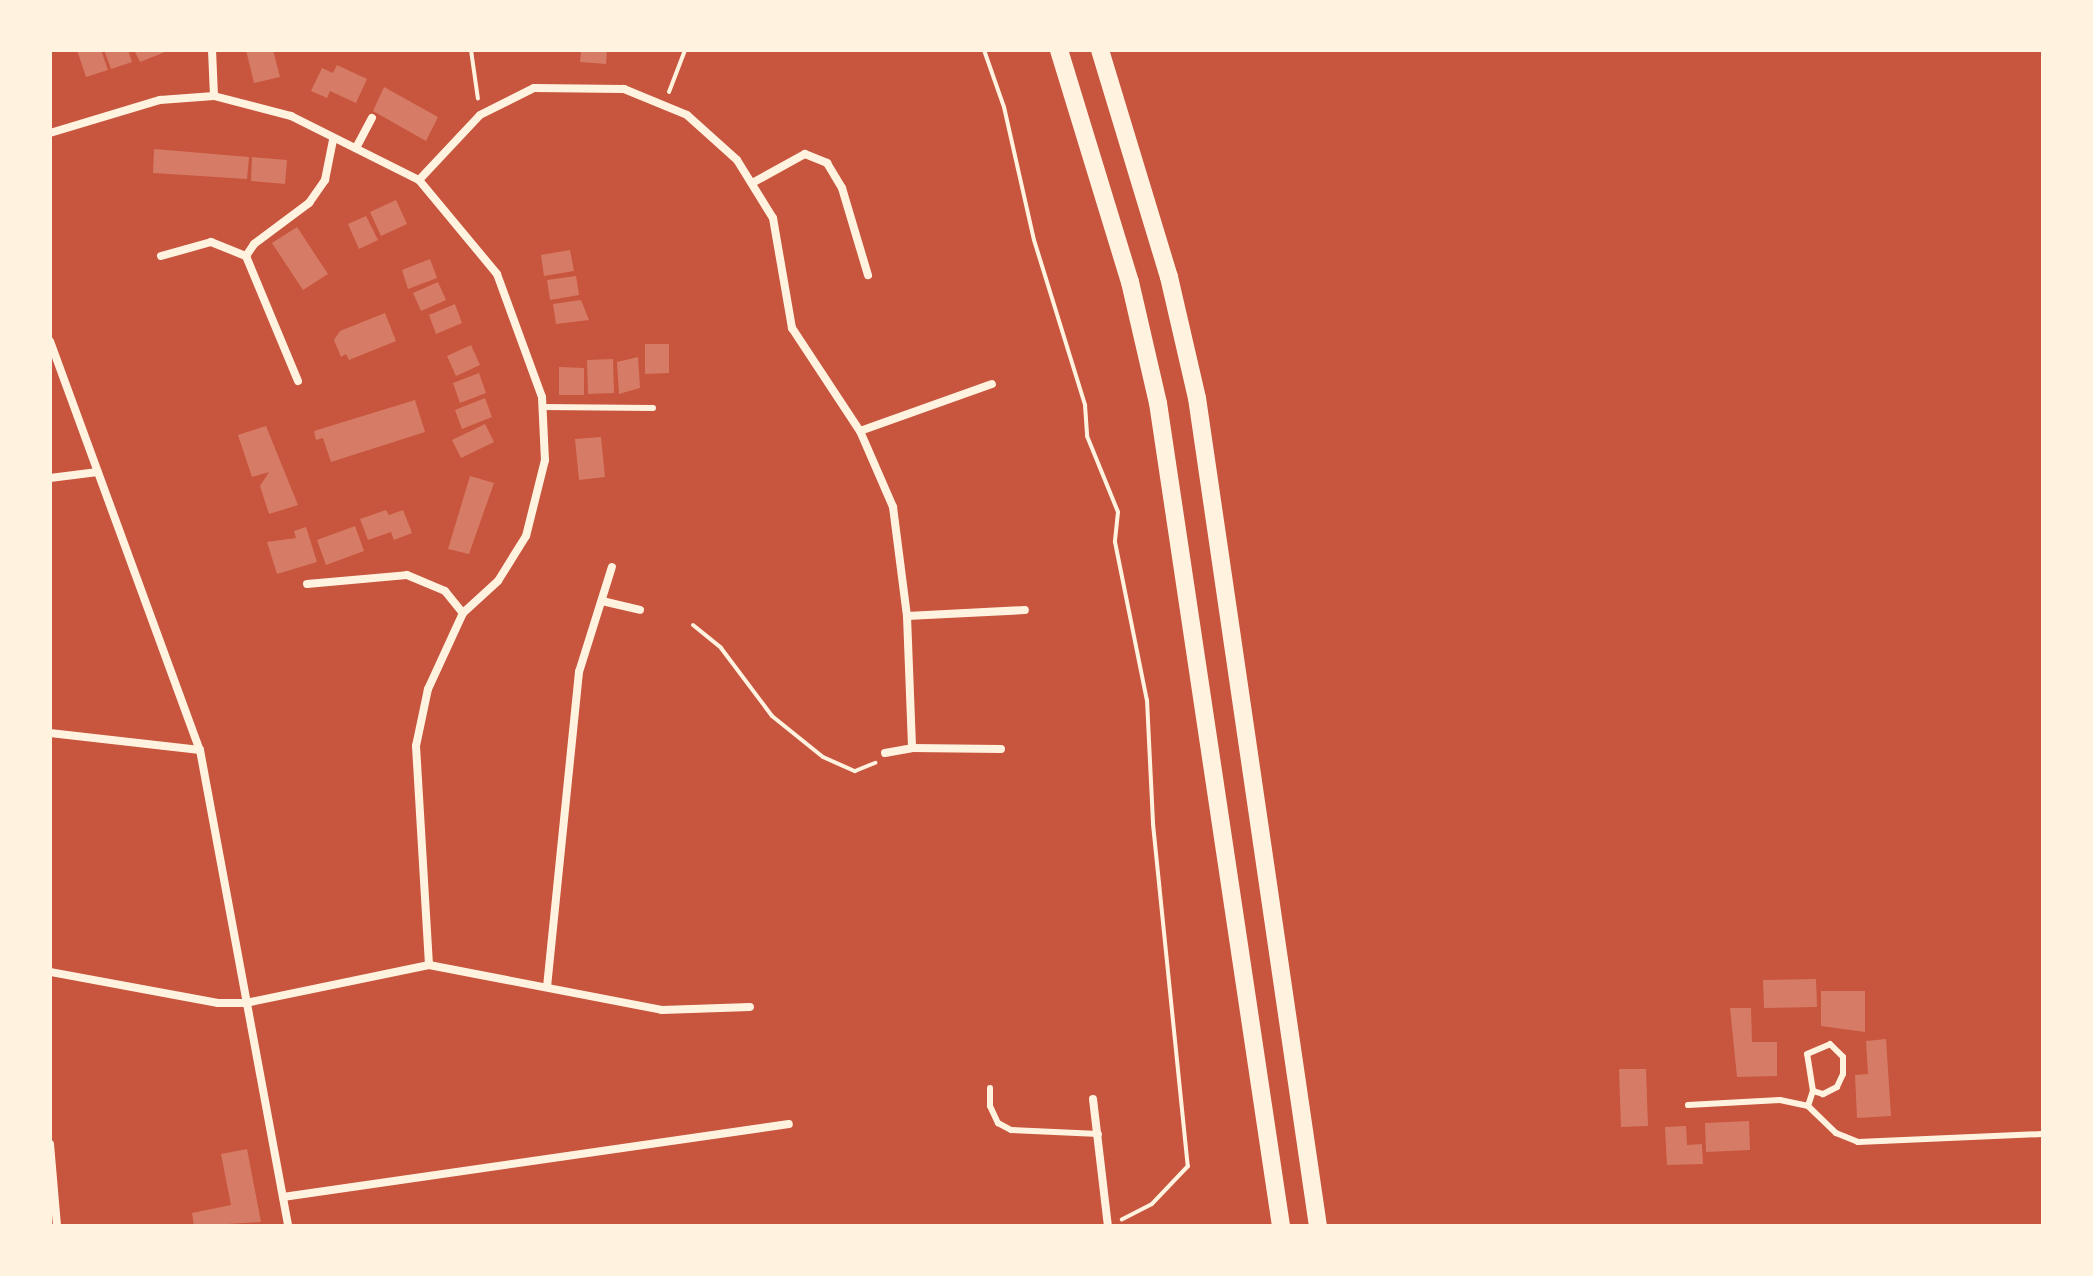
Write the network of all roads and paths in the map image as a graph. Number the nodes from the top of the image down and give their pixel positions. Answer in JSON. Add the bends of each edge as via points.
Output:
{"nodes":[{"id":1,"x":212,"y":50,"type":"edge"},
{"id":2,"x":471,"y":50,"type":"edge"},
{"id":3,"x":685,"y":50,"type":"edge"},
{"id":4,"x":984,"y":50,"type":"edge"},
{"id":5,"x":1059,"y":50,"type":"edge"},
{"id":6,"x":1100,"y":50,"type":"edge"},
{"id":7,"x":214,"y":96,"type":"junction"},
{"id":8,"x":664,"y":105,"type":"junction"},
{"id":9,"x":480,"y":115,"type":"junction"},
{"id":10,"x":372,"y":118,"type":"dead end"},
{"id":11,"x":50,"y":133,"type":"edge"},
{"id":12,"x":333,"y":140,"type":"junction"},
{"id":13,"x":356,"y":148,"type":"junction"},
{"id":14,"x":419,"y":180,"type":"junction"},
{"id":15,"x":754,"y":182,"type":"junction"},
{"id":16,"x":161,"y":256,"type":"dead end"},
{"id":17,"x":246,"y":256,"type":"junction"},
{"id":18,"x":868,"y":275,"type":"dead end"},
{"id":19,"x":50,"y":341,"type":"edge"},
{"id":20,"x":298,"y":381,"type":"dead end"},
{"id":21,"x":992,"y":384,"type":"dead end"},
{"id":22,"x":542,"y":407,"type":"junction"},
{"id":23,"x":653,"y":408,"type":"dead end"},
{"id":24,"x":860,"y":431,"type":"junction"},
{"id":25,"x":98,"y":472,"type":"junction"},
{"id":26,"x":50,"y":478,"type":"edge"},
{"id":27,"x":612,"y":567,"type":"dead end"},
{"id":28,"x":307,"y":584,"type":"dead end"},
{"id":29,"x":602,"y":601,"type":"junction"},
{"id":30,"x":640,"y":610,"type":"dead end"},
{"id":31,"x":1025,"y":610,"type":"dead end"},
{"id":32,"x":463,"y":613,"type":"junction"},
{"id":33,"x":907,"y":616,"type":"junction"},
{"id":34,"x":693,"y":625,"type":"dead end"},
{"id":35,"x":50,"y":733,"type":"edge"},
{"id":36,"x":912,"y":748,"type":"junction"},
{"id":37,"x":1001,"y":749,"type":"dead end"},
{"id":38,"x":200,"y":750,"type":"junction"},
{"id":39,"x":885,"y":753,"type":"joint"},
{"id":40,"x":429,"y":965,"type":"junction"},
{"id":41,"x":50,"y":972,"type":"edge"},
{"id":42,"x":547,"y":987,"type":"junction"},
{"id":43,"x":245,"y":1003,"type":"junction"},
{"id":44,"x":750,"y":1007,"type":"dead end"},
{"id":45,"x":990,"y":1088,"type":"dead end"},
{"id":46,"x":1813,"y":1091,"type":"junction"},
{"id":47,"x":1093,"y":1099,"type":"dead end"},
{"id":48,"x":1688,"y":1105,"type":"dead end"},
{"id":49,"x":1808,"y":1106,"type":"junction"},
{"id":50,"x":789,"y":1124,"type":"dead end"},
{"id":51,"x":1099,"y":1134,"type":"junction"},
{"id":52,"x":2043,"y":1134,"type":"edge"},
{"id":53,"x":50,"y":1144,"type":"edge"},
{"id":54,"x":283,"y":1197,"type":"junction"},
{"id":55,"x":57,"y":1226,"type":"edge"},
{"id":56,"x":288,"y":1226,"type":"edge"},
{"id":57,"x":1109,"y":1226,"type":"edge"},
{"id":58,"x":1281,"y":1226,"type":"edge"},
{"id":59,"x":1318,"y":1226,"type":"edge"}],
"edges":[{"from":1,"to":7,"type":"street"},
{"from":2,"to":9,"type":"path"},
{"from":3,"to":8,"type":"path"},
{"from":4,"to":57,"type":"path","via":[[1085,405],[1087,436],[1118,512],[1115,542],[1147,700],[1153,824],[1188,1166],[1152,1204]]},
{"from":5,"to":58,"type":"highway","via":[[1130,282],[1158,403]]},
{"from":6,"to":59,"type":"highway","via":[[1169,277],[1197,398]]},
{"from":7,"to":11,"type":"street","via":[[160,100]]},
{"from":7,"to":12,"type":"street","via":[[291,116]]},
{"from":8,"to":9,"type":"street","via":[[624,89],[534,88]]},
{"from":8,"to":15,"type":"street","via":[[687,115]]},
{"from":9,"to":14,"type":"street"},
{"from":10,"to":13,"type":"street"},
{"from":12,"to":13,"type":"street"},
{"from":12,"to":17,"type":"street","via":[[325,180],[309,203],[254,244]]},
{"from":13,"to":14,"type":"street"},
{"from":14,"to":22,"type":"street","via":[[497,274],[522,335]]},
{"from":15,"to":18,"type":"street","via":[[805,154],[827,163],[842,188]]},
{"from":15,"to":24,"type":"street","via":[[773,218],[792,328]]},
{"from":16,"to":17,"type":"street","via":[[211,242]]},
{"from":17,"to":20,"type":"street"},
{"from":19,"to":25,"type":"street"},
{"from":21,"to":24,"type":"street"},
{"from":22,"to":23,"type":"lane"},
{"from":22,"to":32,"type":"street","via":[[545,460],[526,536],[498,581]]},
{"from":24,"to":33,"type":"street","via":[[893,507]]},
{"from":25,"to":26,"type":"street"},
{"from":25,"to":38,"type":"street"},
{"from":27,"to":29,"type":"street"},
{"from":28,"to":32,"type":"street","via":[[407,575],[445,591]]},
{"from":29,"to":30,"type":"street"},
{"from":29,"to":42,"type":"street","via":[[579,672]]},
{"from":31,"to":33,"type":"street"},
{"from":32,"to":40,"type":"street","via":[[428,689],[416,746]]},
{"from":33,"to":36,"type":"street"},
{"from":34,"to":39,"type":"path","via":[[721,648],[772,716],[823,757],[855,771]]},
{"from":35,"to":38,"type":"street"},
{"from":36,"to":37,"type":"street"},
{"from":36,"to":39,"type":"street"},
{"from":38,"to":43,"type":"street"},
{"from":40,"to":42,"type":"street"},
{"from":40,"to":43,"type":"street"},
{"from":41,"to":43,"type":"street","via":[[218,1003]]},
{"from":42,"to":44,"type":"street","via":[[662,1010]]},
{"from":43,"to":54,"type":"street"},
{"from":45,"to":51,"type":"lane","via":[[994,1114],[1011,1130]]},
{"from":46,"to":46,"type":"lane","via":[[1807,1054],[1830,1044],[1843,1057],[1843,1074],[1837,1087],[1823,1094]]},
{"from":46,"to":49,"type":"lane"},
{"from":47,"to":51,"type":"street"},
{"from":48,"to":49,"type":"lane","via":[[1780,1100]]},
{"from":49,"to":52,"type":"lane","via":[[1836,1133],[1858,1142]]},
{"from":50,"to":54,"type":"street"},
{"from":51,"to":57,"type":"street"},
{"from":53,"to":55,"type":"street"},
{"from":54,"to":56,"type":"street"}]}
